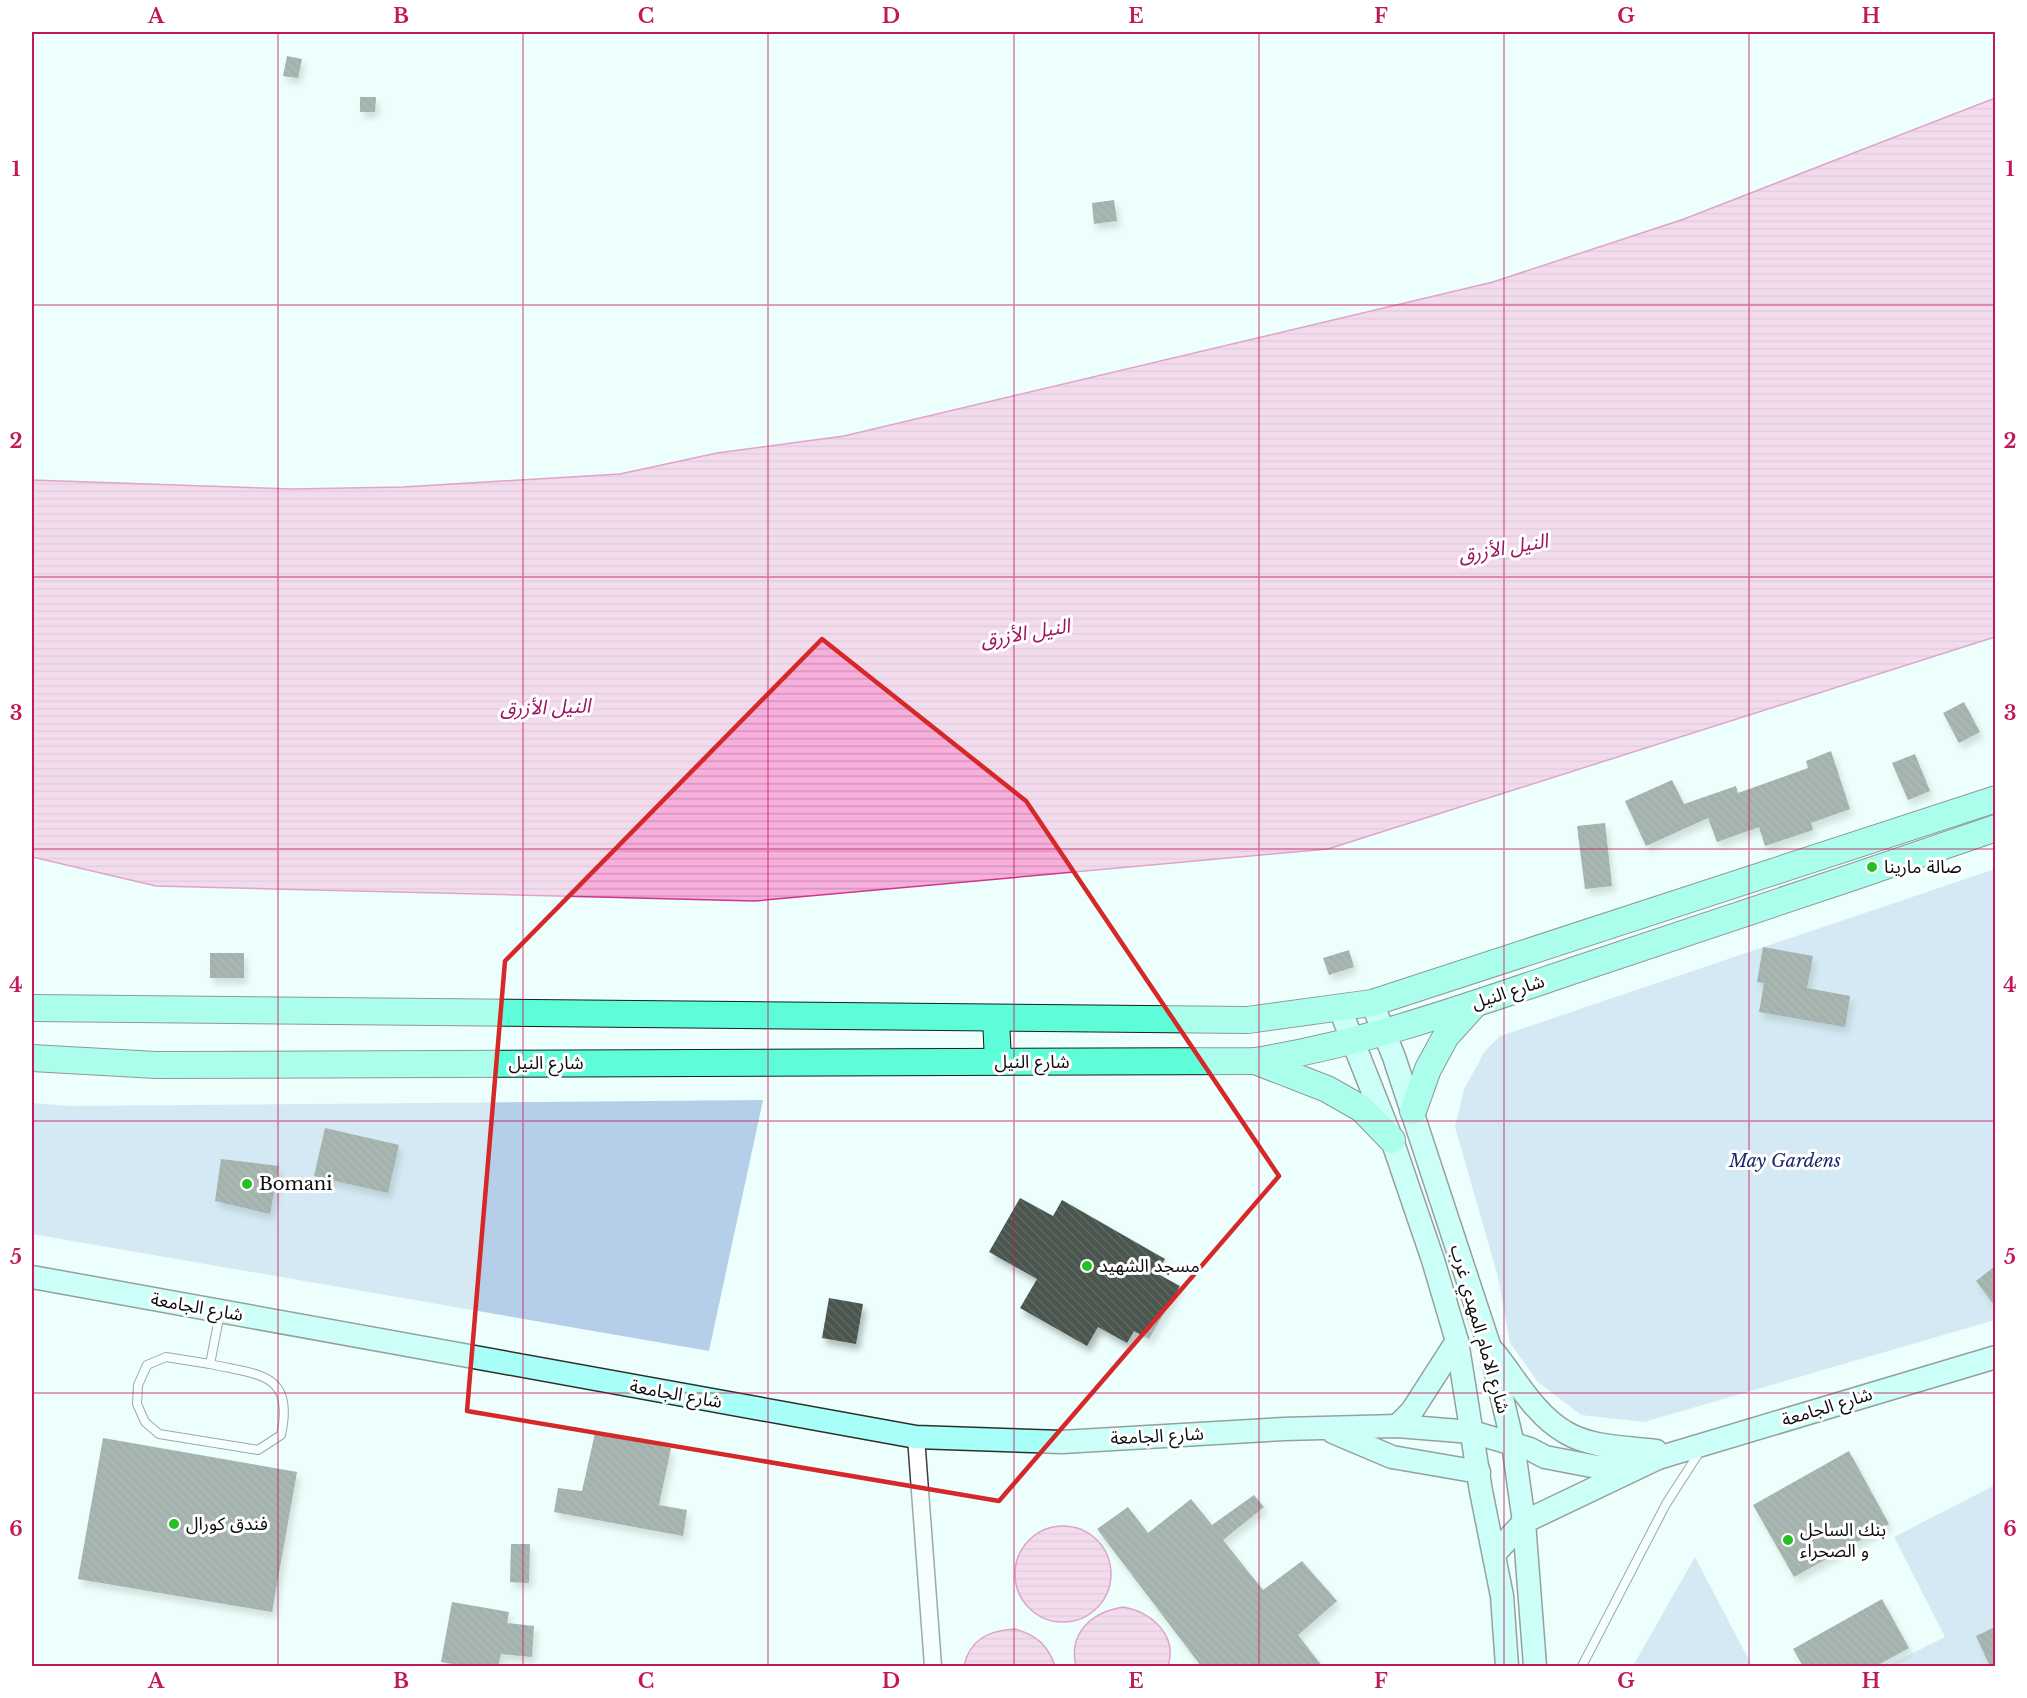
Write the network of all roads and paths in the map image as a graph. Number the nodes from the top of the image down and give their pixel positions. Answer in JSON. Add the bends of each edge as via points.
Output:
{"nodes":[{"id":1,"x":1995,"y":799,"type":"edge"},
{"id":2,"x":1995,"y":828,"type":"edge"},
{"id":3,"x":1603,"y":929,"type":"junction"},
{"id":4,"x":1616,"y":957,"type":"junction"},
{"id":5,"x":1372,"y":1002,"type":"junction"},
{"id":6,"x":1476,"y":1002,"type":"junction"},
{"id":7,"x":32,"y":1008,"type":"edge"},
{"id":8,"x":1340,"y":1009,"type":"junction"},
{"id":9,"x":996,"y":1018,"type":"junction"},
{"id":10,"x":1385,"y":1033,"type":"junction"},
{"id":11,"x":1354,"y":1041,"type":"junction"},
{"id":12,"x":32,"y":1058,"type":"edge"},
{"id":13,"x":1255,"y":1061,"type":"junction"},
{"id":14,"x":998,"y":1062,"type":"junction"},
{"id":15,"x":1413,"y":1111,"type":"junction"},
{"id":16,"x":1392,"y":1140,"type":"junction"},
{"id":17,"x":32,"y":1277,"type":"edge"},
{"id":18,"x":221,"y":1311,"type":"junction"},
{"id":19,"x":1457,"y":1341,"type":"junction"},
{"id":20,"x":1490,"y":1348,"type":"junction"},
{"id":21,"x":1995,"y":1358,"type":"edge"},
{"id":22,"x":210,"y":1364,"type":"junction"},
{"id":23,"x":1397,"y":1426,"type":"junction"},
{"id":24,"x":1326,"y":1430,"type":"junction"},
{"id":25,"x":1472,"y":1432,"type":"junction"},
{"id":26,"x":916,"y":1437,"type":"junction"},
{"id":27,"x":1705,"y":1443,"type":"junction"},
{"id":28,"x":1513,"y":1444,"type":"junction"},
{"id":29,"x":1667,"y":1456,"type":"junction"},
{"id":30,"x":1479,"y":1472,"type":"junction"},
{"id":31,"x":1524,"y":1522,"type":"junction"},
{"id":32,"x":1495,"y":1553,"type":"junction"},
{"id":33,"x":933,"y":1666,"type":"edge"},
{"id":34,"x":1507,"y":1666,"type":"edge"},
{"id":35,"x":1535,"y":1666,"type":"edge"},
{"id":36,"x":1582,"y":1666,"type":"edge"}],
"edges":[{"from":1,"to":3,"type":"main road","name":"شارع النيل"},
{"from":2,"to":4,"type":"main road","name":"شارع النيل"},
{"from":3,"to":4,"type":"main road"},
{"from":3,"to":5,"type":"main road","name":"شارع النيل"},
{"from":4,"to":6,"type":"main road","name":"شارع النيل"},
{"from":5,"to":8,"type":"main road","name":"شارع النيل"},
{"from":5,"to":10,"type":"main road","name":"شارع الامام المهدي غرب"},
{"from":6,"to":10,"type":"main road","name":"شارع النيل"},
{"from":6,"to":15,"type":"main road","via":[[1446,1036],[1428,1069]]},
{"from":7,"to":9,"type":"main road","name":"شارع النيل"},
{"from":8,"to":9,"type":"main road","name":"شارع النيل","via":[[1248,1020]]},
{"from":8,"to":11,"type":"main road","name":"شارع الامام المهدي غرب"},
{"from":9,"to":14,"type":"main road"},
{"from":10,"to":11,"type":"main road","name":"شارع النيل"},
{"from":10,"to":15,"type":"main road","name":"شارع الامام المهدي غرب"},
{"from":11,"to":13,"type":"main road","name":"شارع النيل"},
{"from":11,"to":16,"type":"main road","name":"شارع الامام المهدي غرب"},
{"from":12,"to":14,"type":"main road","name":"شارع النيل","via":[[156,1065]]},
{"from":13,"to":14,"type":"main road","name":"شارع النيل"},
{"from":13,"to":16,"type":"main road","via":[[1327,1089],[1362,1109]]},
{"from":15,"to":20,"type":"main road","name":"شارع الامام المهدي غرب"},
{"from":16,"to":19,"type":"main road","name":"شارع الامام المهدي غرب"},
{"from":17,"to":18,"type":"main road","name":"شارع الجامعة"},
{"from":18,"to":22,"type":"lane"},
{"from":18,"to":26,"type":"main road","name":"شارع الجامعة"},
{"from":19,"to":23,"type":"main road","via":[[1416,1406]]},
{"from":19,"to":25,"type":"main road","name":"شارع الامام المهدي غرب"},
{"from":20,"to":28,"type":"main road","name":"شارع الامام المهدي غرب"},
{"from":20,"to":29,"type":"main road","via":[[1529,1399],[1565,1433]]},
{"from":21,"to":27,"type":"main road","name":"شارع الجامعة"},
{"from":22,"to":22,"type":"lane","via":[[166,1357],[147,1365],[138,1385],[137,1404],[145,1422],[159,1434],[258,1450],[271,1444],[281,1435],[285,1417],[278,1386],[262,1376]]},
{"from":23,"to":24,"type":"main road","name":"شارع الجامعة"},
{"from":23,"to":25,"type":"main road","name":"شارع الجامعة"},
{"from":24,"to":26,"type":"main road","name":"شارع الجامعة","via":[[1062,1442]]},
{"from":24,"to":30,"type":"main road","name":"شارع الجامعة","via":[[1392,1457]]},
{"from":25,"to":28,"type":"main road","name":"شارع الجامعة"},
{"from":25,"to":30,"type":"main road","name":"شارع الامام المهدي غرب"},
{"from":26,"to":33,"type":"street"},
{"from":27,"to":29,"type":"main road","name":"شارع الجامعة"},
{"from":27,"to":36,"type":"lane","via":[[1666,1504]]},
{"from":28,"to":29,"type":"main road","name":"شارع الجامعة","via":[[1568,1464],[1597,1467]]},
{"from":28,"to":31,"type":"main road","name":"شارع الامام المهدي غرب"},
{"from":29,"to":31,"type":"main road","name":"شارع الجامعة"},
{"from":30,"to":32,"type":"main road","name":"شارع الامام المهدي غرب"},
{"from":31,"to":32,"type":"main road","name":"شارع الجامعة"},
{"from":31,"to":35,"type":"main road","name":"شارع الامام المهدي غرب"},
{"from":32,"to":34,"type":"main road","name":"شارع الامام المهدي غرب"}]}
